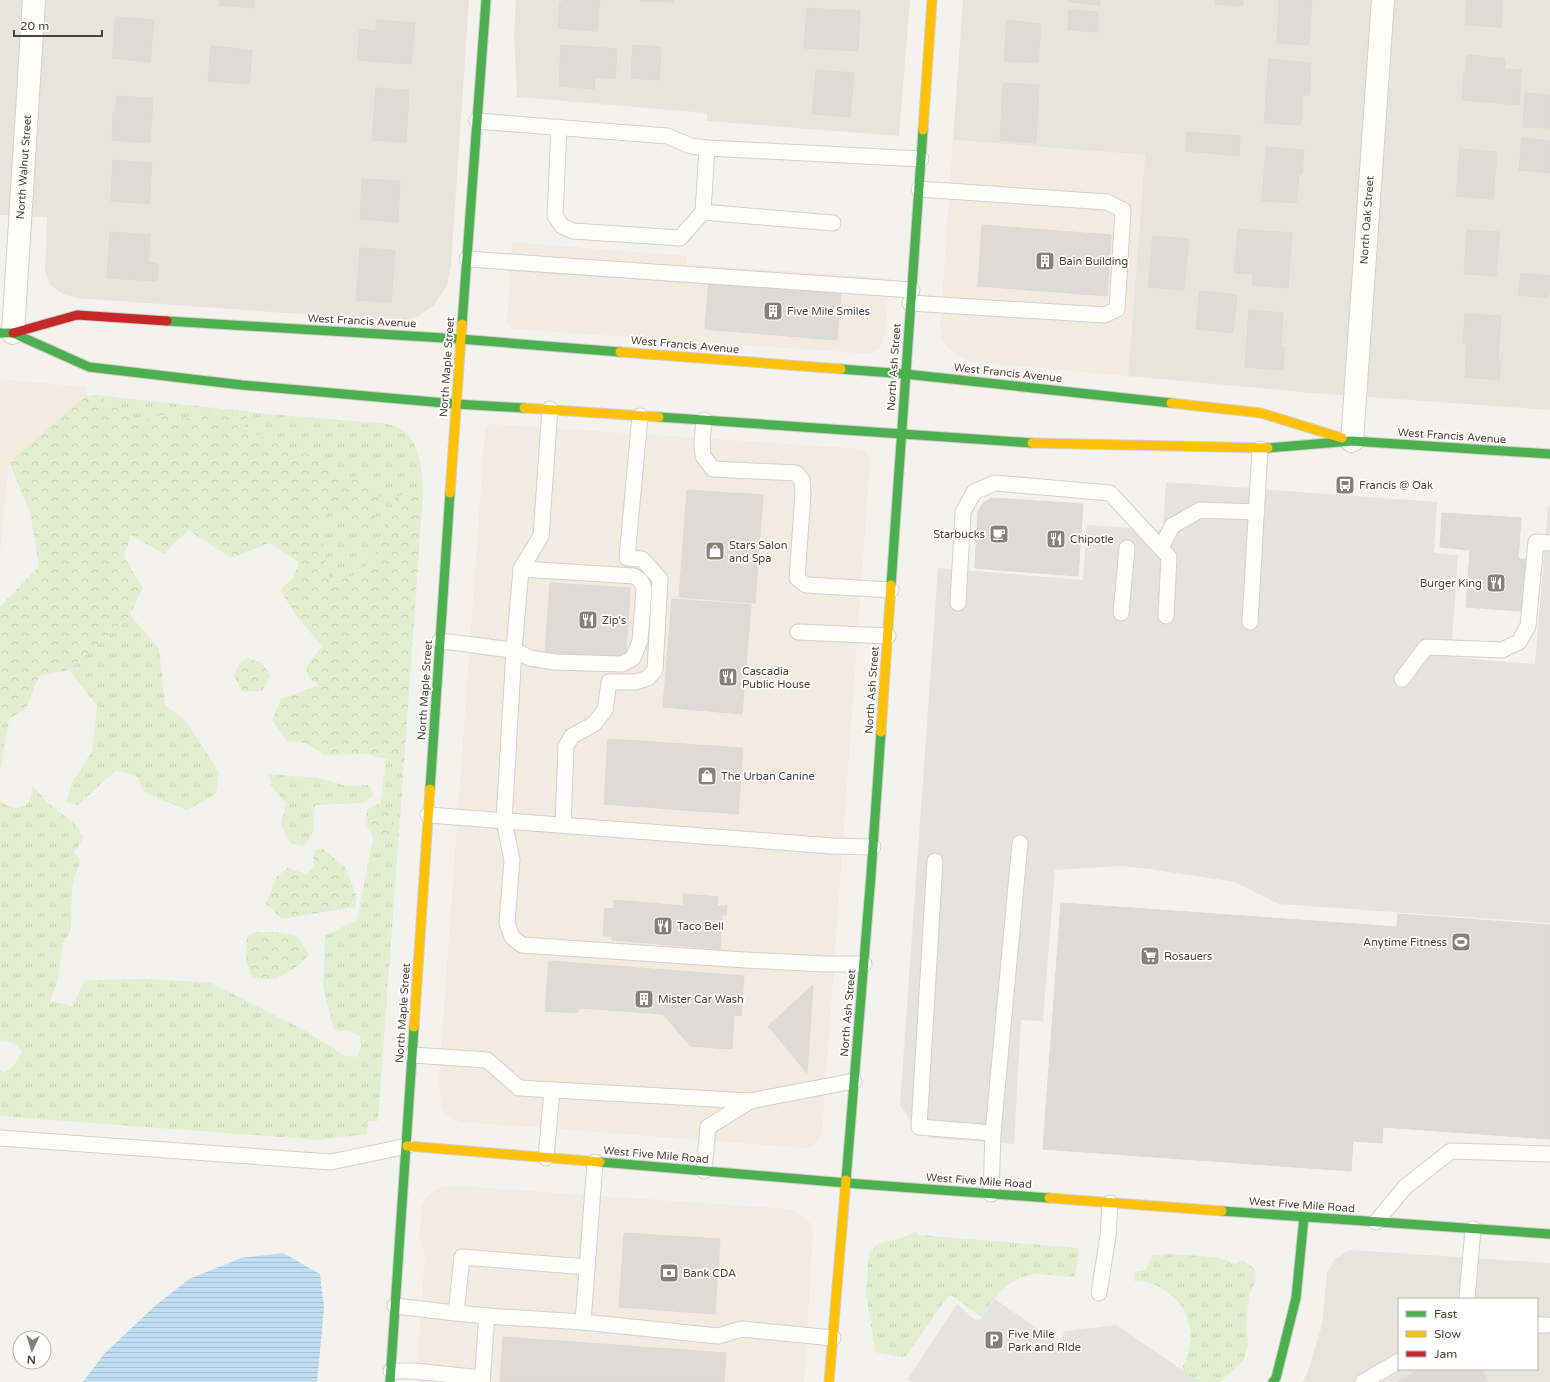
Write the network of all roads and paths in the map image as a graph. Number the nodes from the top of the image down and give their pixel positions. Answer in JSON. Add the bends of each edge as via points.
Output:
{"nodes":[{"id":1,"x":34,"y":0,"type":"edge"},
{"id":2,"x":486,"y":0,"type":"edge"},
{"id":3,"x":932,"y":0,"type":"edge"},
{"id":4,"x":1382,"y":0,"type":"edge"},
{"id":5,"x":477,"y":121,"type":"junction"},
{"id":6,"x":559,"y":127,"type":"junction"},
{"id":7,"x":707,"y":148,"type":"junction"},
{"id":8,"x":921,"y":160,"type":"junction"},
{"id":9,"x":919,"y":189,"type":"junction"},
{"id":10,"x":703,"y":212,"type":"junction"},
{"id":11,"x":833,"y":222,"type":"dead end"},
{"id":12,"x":467,"y":259,"type":"junction"},
{"id":13,"x":911,"y":296,"type":"junction"},
{"id":14,"x":7,"y":333,"type":"edge"},
{"id":15,"x":460,"y":339,"type":"junction"},
{"id":16,"x":906,"y":374,"type":"junction"},
{"id":17,"x":456,"y":404,"type":"junction"},
{"id":18,"x":550,"y":409,"type":"junction"},
{"id":19,"x":640,"y":416,"type":"junction"},
{"id":20,"x":704,"y":420,"type":"junction"},
{"id":21,"x":901,"y":434,"type":"junction"},
{"id":22,"x":1352,"y":441,"type":"junction"},
{"id":23,"x":1260,"y":449,"type":"junction"},
{"id":24,"x":1550,"y":454,"type":"edge"},
{"id":25,"x":1257,"y":512,"type":"junction"},
{"id":26,"x":1550,"y":543,"type":"edge"},
{"id":27,"x":1127,"y":548,"type":"dead end"},
{"id":28,"x":1162,"y":548,"type":"junction"},
{"id":29,"x":521,"y":569,"type":"junction"},
{"id":30,"x":891,"y":590,"type":"junction"},
{"id":31,"x":958,"y":603,"type":"dead end"},
{"id":32,"x":1122,"y":613,"type":"dead end"},
{"id":33,"x":1166,"y":616,"type":"dead end"},
{"id":34,"x":1250,"y":622,"type":"dead end"},
{"id":35,"x":798,"y":632,"type":"dead end"},
{"id":36,"x":888,"y":636,"type":"junction"},
{"id":37,"x":440,"y":641,"type":"junction"},
{"id":38,"x":514,"y":650,"type":"junction"},
{"id":39,"x":1402,"y":679,"type":"dead end"},
{"id":40,"x":428,"y":815,"type":"junction"},
{"id":41,"x":504,"y":821,"type":"junction"},
{"id":42,"x":563,"y":825,"type":"junction"},
{"id":43,"x":1020,"y":843,"type":"dead end"},
{"id":44,"x":873,"y":847,"type":"junction"},
{"id":45,"x":935,"y":861,"type":"dead end"},
{"id":46,"x":864,"y":964,"type":"junction"},
{"id":47,"x":413,"y":1055,"type":"junction"},
{"id":48,"x":854,"y":1081,"type":"junction"},
{"id":49,"x":552,"y":1090,"type":"junction"},
{"id":50,"x":750,"y":1101,"type":"junction"},
{"id":51,"x":993,"y":1133,"type":"junction"},
{"id":52,"x":0,"y":1138,"type":"edge"},
{"id":53,"x":407,"y":1146,"type":"junction"},
{"id":54,"x":1550,"y":1154,"type":"edge"},
{"id":55,"x":546,"y":1158,"type":"junction"},
{"id":56,"x":596,"y":1162,"type":"junction"},
{"id":57,"x":704,"y":1172,"type":"junction"},
{"id":58,"x":846,"y":1183,"type":"junction"},
{"id":59,"x":991,"y":1194,"type":"junction"},
{"id":60,"x":1110,"y":1203,"type":"junction"},
{"id":61,"x":1304,"y":1217,"type":"junction"},
{"id":62,"x":1376,"y":1222,"type":"junction"},
{"id":63,"x":1473,"y":1229,"type":"junction"},
{"id":64,"x":1550,"y":1234,"type":"edge"},
{"id":65,"x":587,"y":1267,"type":"junction"},
{"id":66,"x":1099,"y":1293,"type":"dead end"},
{"id":67,"x":1467,"y":1298,"type":"edge"},
{"id":68,"x":395,"y":1306,"type":"junction"},
{"id":69,"x":456,"y":1312,"type":"junction"},
{"id":70,"x":487,"y":1316,"type":"junction"},
{"id":71,"x":583,"y":1322,"type":"junction"},
{"id":72,"x":833,"y":1338,"type":"junction"},
{"id":73,"x":1398,"y":1362,"type":"edge"},
{"id":74,"x":390,"y":1377,"type":"edge"},
{"id":75,"x":482,"y":1380,"type":"edge"},
{"id":76,"x":1279,"y":1381,"type":"edge"},
{"id":77,"x":829,"y":1382,"type":"edge"},
{"id":78,"x":1363,"y":1382,"type":"edge"}],
"edges":[{"from":1,"to":14,"type":"street","name":"North Walnut Street"},
{"from":2,"to":5,"type":"main road","name":"North Maple Street"},
{"from":3,"to":8,"type":"main road","name":"North Ash Street"},
{"from":4,"to":22,"type":"street","name":"North Oak Street"},
{"from":5,"to":6,"type":"lane"},
{"from":5,"to":12,"type":"main road","name":"North Maple Street"},
{"from":6,"to":7,"type":"lane","via":[[667,136],[691,146]]},
{"from":6,"to":10,"type":"lane","via":[[555,216],[562,226],[573,231],[680,238]]},
{"from":7,"to":8,"type":"lane"},
{"from":7,"to":10,"type":"lane"},
{"from":8,"to":9,"type":"main road","name":"North Ash Street"},
{"from":9,"to":13,"type":"main road","name":"North Ash Street"},
{"from":9,"to":13,"type":"lane","via":[[1108,202],[1123,210],[1117,309],[1105,315]]},
{"from":10,"to":11,"type":"lane"},
{"from":12,"to":13,"type":"lane"},
{"from":12,"to":15,"type":"main road","name":"North Maple Street"},
{"from":13,"to":16,"type":"main road","name":"North Ash Street"},
{"from":14,"to":15,"type":"main road","name":"West Francis Avenue","via":[[77,315]]},
{"from":14,"to":17,"type":"main road","name":"West Francis Avenue","via":[[89,367],[242,385]]},
{"from":15,"to":16,"type":"main road","name":"West Francis Avenue"},
{"from":15,"to":17,"type":"main road","name":"North Maple Street"},
{"from":16,"to":21,"type":"main road","name":"North Ash Street"},
{"from":16,"to":22,"type":"main road","name":"West Francis Avenue","via":[[1261,413]]},
{"from":17,"to":18,"type":"main road","name":"West Francis Avenue"},
{"from":17,"to":37,"type":"main road","name":"North Maple Street"},
{"from":18,"to":19,"type":"main road","name":"West Francis Avenue"},
{"from":18,"to":29,"type":"lane","via":[[541,536]]},
{"from":19,"to":20,"type":"main road","name":"West Francis Avenue"},
{"from":19,"to":42,"type":"lane","via":[[628,558],[642,559],[660,579],[655,670],[648,678],[636,682],[609,682],[605,710],[594,724],[572,736],[566,746]]},
{"from":20,"to":21,"type":"main road","name":"West Francis Avenue"},
{"from":20,"to":30,"type":"lane","via":[[703,456],[713,469],[796,473],[802,480],[797,578],[806,585]]},
{"from":21,"to":23,"type":"main road","name":"West Francis Avenue","via":[[1047,444]]},
{"from":21,"to":30,"type":"main road","name":"North Ash Street"},
{"from":22,"to":23,"type":"main road","name":"West Francis Avenue"},
{"from":22,"to":24,"type":"main road","name":"West Francis Avenue"},
{"from":23,"to":25,"type":"lane"},
{"from":25,"to":28,"type":"lane","via":[[1200,510],[1172,526]]},
{"from":25,"to":34,"type":"lane"},
{"from":26,"to":39,"type":"lane","via":[[1536,542],[1528,626],[1519,642],[1502,650],[1426,646]]},
{"from":27,"to":32,"type":"lane"},
{"from":28,"to":31,"type":"lane","via":[[1110,492],[995,484],[974,492],[963,512]]},
{"from":28,"to":33,"type":"lane","via":[[1169,556]]},
{"from":29,"to":38,"type":"lane"},
{"from":29,"to":38,"type":"lane","via":[[634,576],[641,581],[644,589],[640,641],[633,658],[622,664],[555,662],[530,658]]},
{"from":30,"to":36,"type":"main road","name":"North Ash Street"},
{"from":35,"to":36,"type":"lane"},
{"from":36,"to":44,"type":"main road","name":"North Ash Street"},
{"from":37,"to":38,"type":"lane"},
{"from":37,"to":40,"type":"main road","name":"North Maple Street"},
{"from":38,"to":41,"type":"lane"},
{"from":40,"to":41,"type":"lane"},
{"from":40,"to":47,"type":"main road","name":"North Maple Street"},
{"from":41,"to":42,"type":"lane"},
{"from":41,"to":46,"type":"lane","via":[[512,860],[507,923],[512,937],[522,945],[745,960]]},
{"from":42,"to":44,"type":"lane"},
{"from":43,"to":51,"type":"lane"},
{"from":44,"to":46,"type":"main road","name":"North Ash Street"},
{"from":45,"to":51,"type":"lane","via":[[919,1127]]},
{"from":46,"to":48,"type":"main road","name":"North Ash Street"},
{"from":47,"to":49,"type":"lane","via":[[487,1060],[519,1088]]},
{"from":47,"to":53,"type":"main road","name":"North Maple Street"},
{"from":48,"to":50,"type":"lane"},
{"from":48,"to":58,"type":"main road","name":"North Ash Street"},
{"from":49,"to":50,"type":"lane"},
{"from":49,"to":55,"type":"lane"},
{"from":50,"to":57,"type":"lane","via":[[708,1127]]},
{"from":51,"to":59,"type":"lane"},
{"from":52,"to":53,"type":"lane","via":[[331,1162]]},
{"from":53,"to":55,"type":"main road","name":"West Five Mile Road"},
{"from":53,"to":68,"type":"main road","name":"North Maple Street"},
{"from":54,"to":62,"type":"lane","via":[[1451,1151],[1405,1187]]},
{"from":55,"to":56,"type":"main road","name":"West Five Mile Road"},
{"from":56,"to":57,"type":"main road","name":"West Five Mile Road"},
{"from":56,"to":65,"type":"lane"},
{"from":57,"to":58,"type":"main road","name":"West Five Mile Road"},
{"from":58,"to":59,"type":"main road","name":"West Five Mile Road"},
{"from":58,"to":72,"type":"main road","name":"North Ash Street"},
{"from":59,"to":60,"type":"main road","name":"West Five Mile Road"},
{"from":60,"to":61,"type":"main road","name":"West Five Mile Road"},
{"from":60,"to":66,"type":"lane","via":[[1108,1236]]},
{"from":61,"to":62,"type":"main road","name":"West Five Mile Road"},
{"from":61,"to":76,"type":"main road","via":[[1296,1298]]},
{"from":62,"to":63,"type":"main road","name":"West Five Mile Road"},
{"from":63,"to":64,"type":"main road","name":"West Five Mile Road"},
{"from":63,"to":67,"type":"lane"},
{"from":65,"to":69,"type":"lane","via":[[462,1257]]},
{"from":65,"to":71,"type":"lane"},
{"from":68,"to":69,"type":"lane"},
{"from":68,"to":74,"type":"main road","name":"North Maple Street"},
{"from":69,"to":70,"type":"lane"},
{"from":70,"to":71,"type":"lane"},
{"from":70,"to":75,"type":"lane"},
{"from":71,"to":72,"type":"lane","via":[[718,1336],[742,1329]]},
{"from":72,"to":77,"type":"main road","name":"North Ash Street"},
{"from":73,"to":78,"type":"lane"},
{"from":74,"to":75,"type":"lane","via":[[414,1371]]}]}
